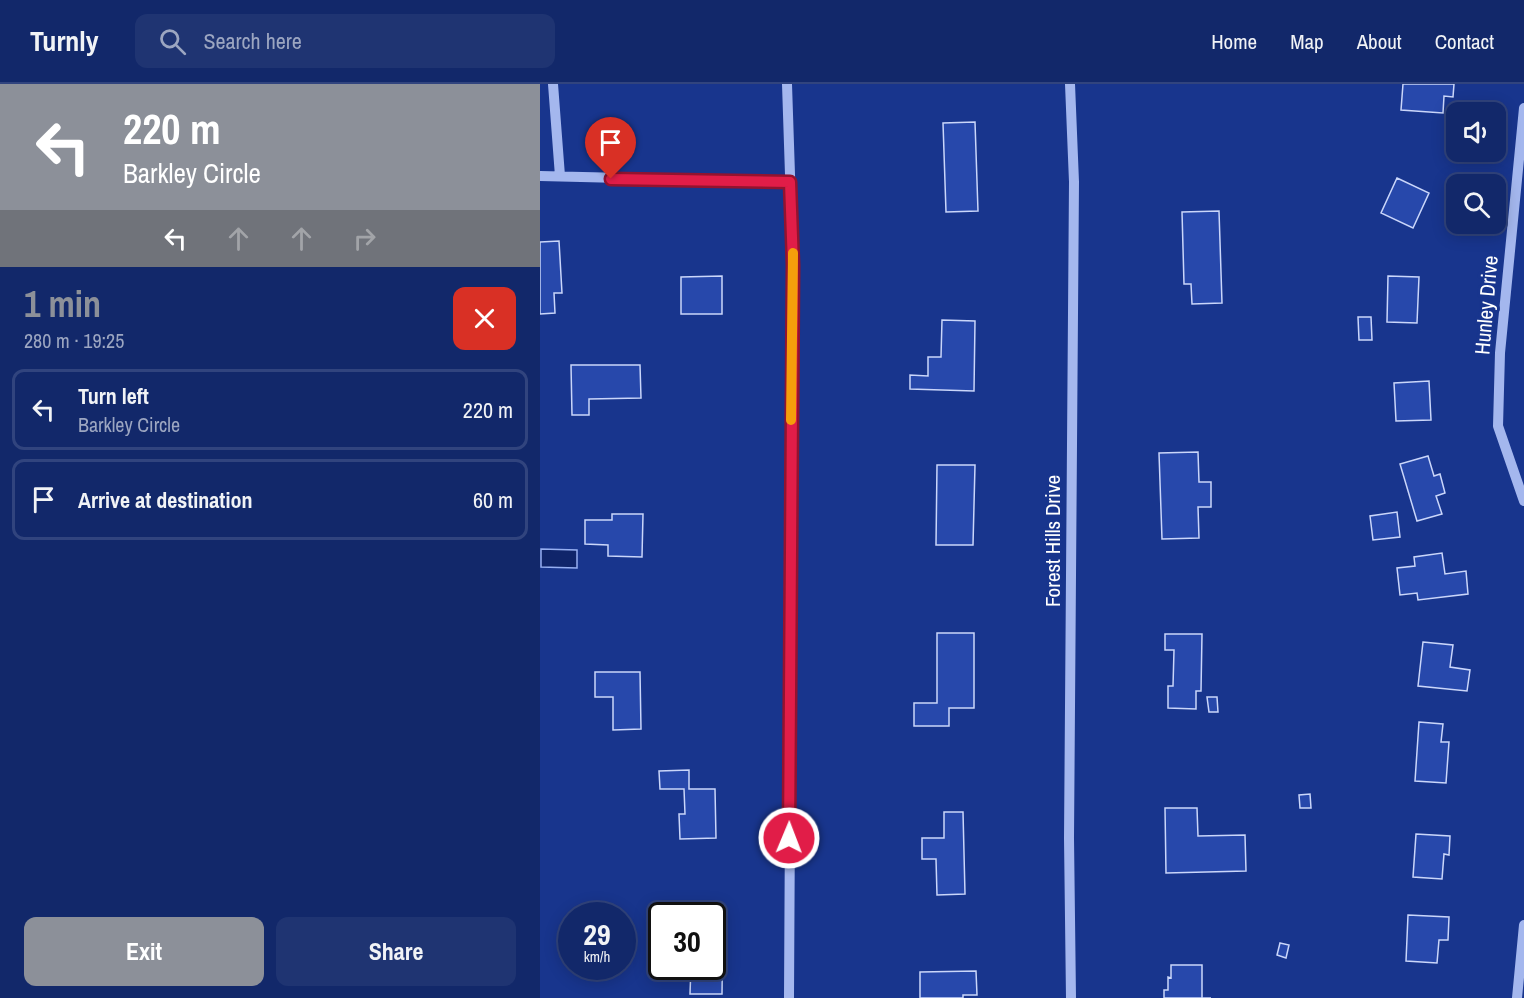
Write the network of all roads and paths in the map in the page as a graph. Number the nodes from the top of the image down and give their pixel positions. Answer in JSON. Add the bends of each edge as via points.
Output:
{"nodes":[{"id":1,"x":553,"y":84,"type":"edge"},
{"id":2,"x":787,"y":84,"type":"edge"},
{"id":3,"x":1070,"y":84,"type":"edge"},
{"id":4,"x":1524,"y":108,"type":"edge"},
{"id":5,"x":540,"y":176,"type":"edge"},
{"id":6,"x":560,"y":176,"type":"junction"},
{"id":7,"x":790,"y":182,"type":"junction"},
{"id":8,"x":1524,"y":501,"type":"edge"},
{"id":9,"x":1524,"y":925,"type":"edge"},
{"id":10,"x":789,"y":998,"type":"edge"},
{"id":11,"x":1071,"y":998,"type":"edge"},
{"id":12,"x":1517,"y":998,"type":"edge"}],
"edges":[{"from":1,"to":6,"type":"street"},
{"from":2,"to":7,"type":"street"},
{"from":3,"to":11,"type":"street","name":"Forest Hills Drive","via":[[1074,182]]},
{"from":4,"to":8,"type":"street","name":"Hunley Drive","via":[[1500,353],[1498,426]]},
{"from":5,"to":6,"type":"street"},
{"from":6,"to":7,"type":"street"},
{"from":7,"to":10,"type":"street","via":[[793,265]]},
{"from":9,"to":12,"type":"street"}]}
